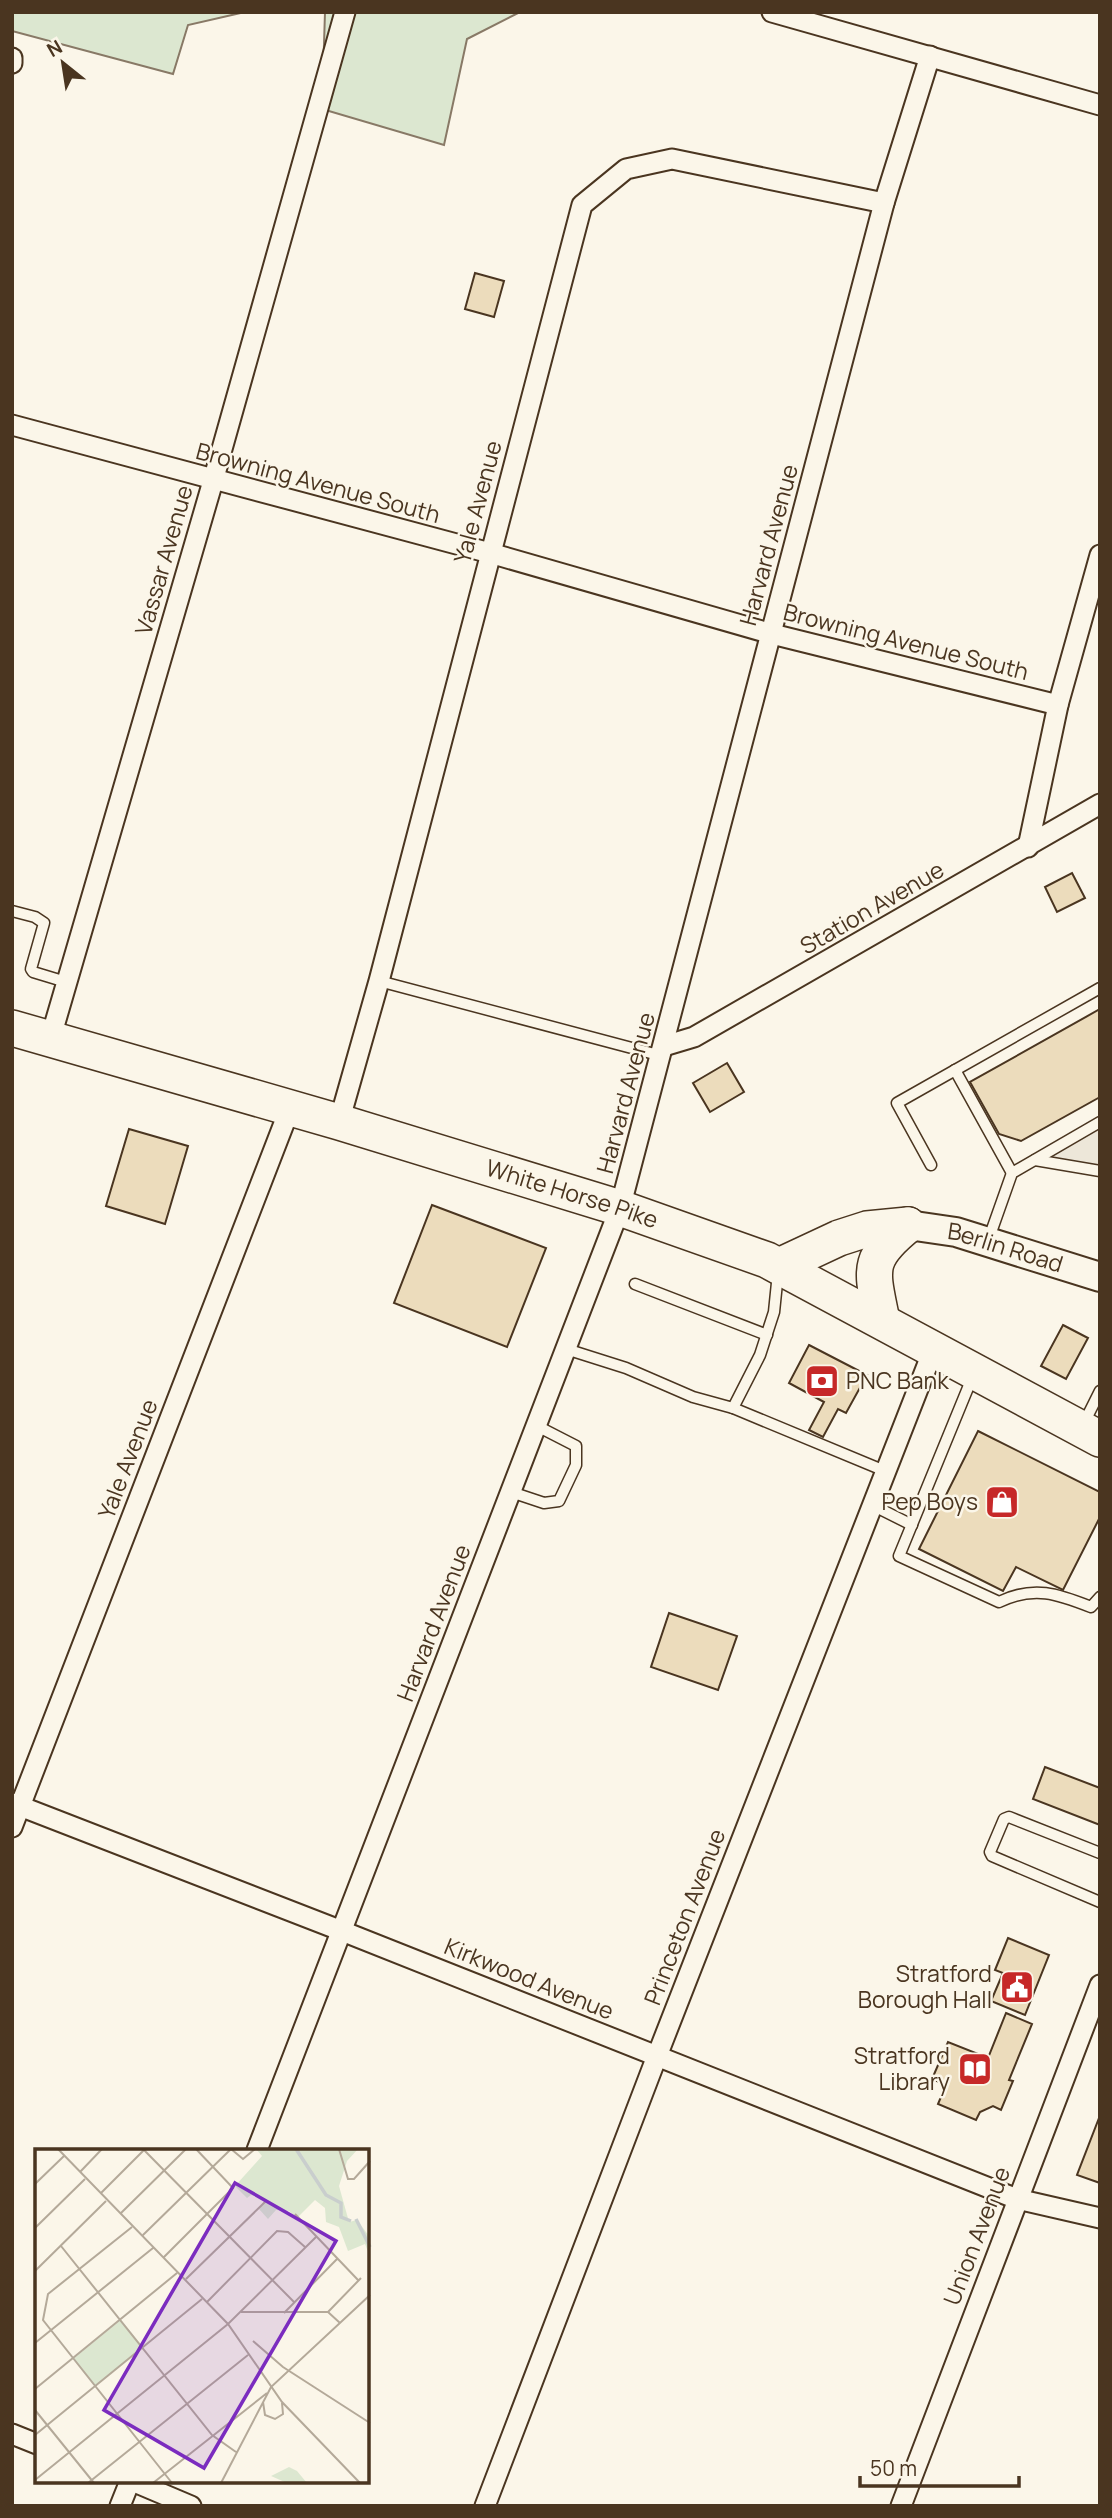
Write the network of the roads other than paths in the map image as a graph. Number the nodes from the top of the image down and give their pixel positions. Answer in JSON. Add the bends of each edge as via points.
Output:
{"nodes":[{"id":1,"x":345,"y":12,"type":"edge"},
{"id":2,"x":772,"y":12,"type":"edge"},
{"id":3,"x":930,"y":56,"type":"junction"},
{"id":4,"x":1100,"y":106,"type":"edge"},
{"id":5,"x":884,"y":203,"type":"junction"},
{"id":6,"x":12,"y":425,"type":"edge"},
{"id":7,"x":213,"y":481,"type":"junction"},
{"id":8,"x":490,"y":553,"type":"junction"},
{"id":9,"x":1100,"y":555,"type":"edge"},
{"id":10,"x":772,"y":634,"type":"junction"},
{"id":11,"x":1058,"y":705,"type":"junction"},
{"id":12,"x":1100,"y":804,"type":"edge"},
{"id":13,"x":1028,"y":847,"type":"junction"},
{"id":14,"x":12,"y":911,"type":"edge"},
{"id":15,"x":379,"y":981,"type":"junction"},
{"id":16,"x":66,"y":982,"type":"junction"},
{"id":17,"x":1100,"y":988,"type":"edge"},
{"id":18,"x":12,"y":1028,"type":"edge"},
{"id":19,"x":50,"y":1040,"type":"junction"},
{"id":20,"x":663,"y":1051,"type":"junction"},
{"id":21,"x":955,"y":1070,"type":"junction"},
{"id":22,"x":290,"y":1108,"type":"junction"},
{"id":23,"x":339,"y":1122,"type":"junction"},
{"id":24,"x":1100,"y":1122,"type":"edge"},
{"id":25,"x":1034,"y":1160,"type":"junction"},
{"id":26,"x":931,"y":1165,"type":"dead end"},
{"id":27,"x":1100,"y":1171,"type":"edge"},
{"id":28,"x":1012,"y":1173,"type":"junction"},
{"id":29,"x":620,"y":1208,"type":"junction"},
{"id":30,"x":908,"y":1224,"type":"junction"},
{"id":31,"x":988,"y":1242,"type":"junction"},
{"id":32,"x":779,"y":1266,"type":"junction"},
{"id":33,"x":1100,"y":1278,"type":"edge"},
{"id":34,"x":635,"y":1284,"type":"dead end"},
{"id":35,"x":882,"y":1321,"type":"junction"},
{"id":36,"x":766,"y":1335,"type":"junction"},
{"id":37,"x":934,"y":1348,"type":"junction"},
{"id":38,"x":566,"y":1349,"type":"junction"},
{"id":39,"x":975,"y":1371,"type":"junction"},
{"id":40,"x":1100,"y":1391,"type":"edge"},
{"id":41,"x":733,"y":1408,"type":"junction"},
{"id":42,"x":537,"y":1426,"type":"junction"},
{"id":43,"x":1090,"y":1434,"type":"edge"},
{"id":44,"x":885,"y":1471,"type":"junction"},
{"id":45,"x":511,"y":1492,"type":"junction"},
{"id":46,"x":872,"y":1505,"type":"junction"},
{"id":47,"x":912,"y":1525,"type":"junction"},
{"id":48,"x":1100,"y":1597,"type":"edge"},
{"id":49,"x":16,"y":1805,"type":"edge"},
{"id":50,"x":12,"y":1827,"type":"edge"},
{"id":51,"x":1100,"y":1853,"type":"edge"},
{"id":52,"x":1100,"y":1902,"type":"edge"},
{"id":53,"x":342,"y":1931,"type":"junction"},
{"id":54,"x":1100,"y":1985,"type":"edge"},
{"id":55,"x":657,"y":2056,"type":"junction"},
{"id":56,"x":258,"y":2149,"type":"edge"},
{"id":57,"x":1017,"y":2199,"type":"junction"},
{"id":58,"x":1100,"y":2218,"type":"edge"},
{"id":59,"x":12,"y":2434,"type":"edge"},
{"id":60,"x":35,"y":2443,"type":"edge"},
{"id":61,"x":130,"y":2483,"type":"edge"},
{"id":62,"x":136,"y":2483,"type":"edge"},
{"id":63,"x":120,"y":2506,"type":"edge"},
{"id":64,"x":191,"y":2506,"type":"edge"},
{"id":65,"x":485,"y":2506,"type":"edge"},
{"id":66,"x":901,"y":2506,"type":"edge"}],
"edges":[{"from":1,"to":7,"type":"street","name":"Vassar Avenue"},
{"from":2,"to":3,"type":"street"},
{"from":3,"to":4,"type":"street"},
{"from":3,"to":5,"type":"street","name":"Harvard Avenue"},
{"from":5,"to":8,"type":"street","name":"Yale Avenue","via":[[672,159],[625,169],[582,205]]},
{"from":5,"to":10,"type":"street","name":"Harvard Avenue"},
{"from":6,"to":7,"type":"street","name":"Browning Avenue South"},
{"from":7,"to":8,"type":"street","name":"Browning Avenue South"},
{"from":7,"to":16,"type":"street","name":"Vassar Avenue"},
{"from":8,"to":10,"type":"street","name":"Browning Avenue South"},
{"from":8,"to":15,"type":"street","name":"Yale Avenue"},
{"from":9,"to":11,"type":"street"},
{"from":10,"to":11,"type":"street","name":"Browning Avenue South"},
{"from":10,"to":20,"type":"street","name":"Harvard Avenue"},
{"from":11,"to":13,"type":"street"},
{"from":12,"to":13,"type":"street","name":"Station Avenue"},
{"from":13,"to":20,"type":"street","name":"Station Avenue"},
{"from":14,"to":16,"type":"lane","via":[[44,923],[33,972]]},
{"from":15,"to":20,"type":"lane"},
{"from":15,"to":23,"type":"street","name":"Yale Avenue"},
{"from":16,"to":19,"type":"street","name":"Vassar Avenue"},
{"from":17,"to":21,"type":"lane"},
{"from":18,"to":19,"type":"highway","name":"White Horse Pike"},
{"from":19,"to":22,"type":"highway","name":"White Horse Pike"},
{"from":20,"to":29,"type":"street","name":"Harvard Avenue"},
{"from":21,"to":26,"type":"lane","via":[[897,1103]]},
{"from":21,"to":28,"type":"lane"},
{"from":22,"to":23,"type":"highway","name":"White Horse Pike"},
{"from":22,"to":49,"type":"street","name":"Yale Avenue"},
{"from":23,"to":29,"type":"highway","name":"White Horse Pike"},
{"from":24,"to":25,"type":"lane"},
{"from":25,"to":27,"type":"lane"},
{"from":25,"to":28,"type":"lane"},
{"from":28,"to":31,"type":"lane"},
{"from":29,"to":32,"type":"highway","name":"White Horse Pike"},
{"from":29,"to":38,"type":"street","name":"Harvard Avenue"},
{"from":30,"to":31,"type":"street","name":"Berlin Road"},
{"from":30,"to":32,"type":"highway","via":[[867,1228]]},
{"from":30,"to":35,"type":"highway","via":[[882,1249],[873,1267]]},
{"from":31,"to":33,"type":"street","name":"Berlin Road"},
{"from":32,"to":35,"type":"highway","name":"White Horse Pike"},
{"from":32,"to":36,"type":"lane","via":[[775,1312]]},
{"from":34,"to":36,"type":"lane"},
{"from":35,"to":37,"type":"highway","name":"White Horse Pike"},
{"from":36,"to":41,"type":"lane"},
{"from":37,"to":39,"type":"highway","name":"White Horse Pike"},
{"from":37,"to":44,"type":"street","name":"Princeton Avenue"},
{"from":38,"to":41,"type":"lane"},
{"from":38,"to":42,"type":"street","name":"Harvard Avenue"},
{"from":39,"to":43,"type":"highway","name":"White Horse Pike"},
{"from":39,"to":47,"type":"lane"},
{"from":40,"to":43,"type":"lane"},
{"from":41,"to":44,"type":"lane"},
{"from":42,"to":45,"type":"street","name":"Harvard Avenue"},
{"from":42,"to":45,"type":"lane","via":[[576,1446],[576,1465],[559,1501],[544,1503]]},
{"from":44,"to":46,"type":"street","name":"Princeton Avenue"},
{"from":45,"to":53,"type":"street","name":"Harvard Avenue"},
{"from":46,"to":47,"type":"lane"},
{"from":46,"to":55,"type":"street","name":"Princeton Avenue"},
{"from":47,"to":48,"type":"lane","via":[[899,1556],[999,1602],[1022,1593],[1042,1592],[1091,1607]]},
{"from":49,"to":50,"type":"street","name":"Yale Avenue"},
{"from":49,"to":53,"type":"street","name":"Kirkwood Avenue"},
{"from":51,"to":52,"type":"lane","via":[[1009,1816],[990,1852]]},
{"from":53,"to":55,"type":"street","name":"Kirkwood Avenue"},
{"from":53,"to":56,"type":"street","name":"Harvard Avenue"},
{"from":54,"to":57,"type":"street","name":"Union Avenue"},
{"from":55,"to":57,"type":"street","name":"Kirkwood Avenue"},
{"from":55,"to":65,"type":"street","name":"Princeton Avenue"},
{"from":57,"to":58,"type":"street","name":"Kirkwood Avenue"},
{"from":57,"to":66,"type":"street","name":"Union Avenue"},
{"from":59,"to":60,"type":"street"},
{"from":61,"to":63,"type":"street"},
{"from":62,"to":64,"type":"street"}]}
